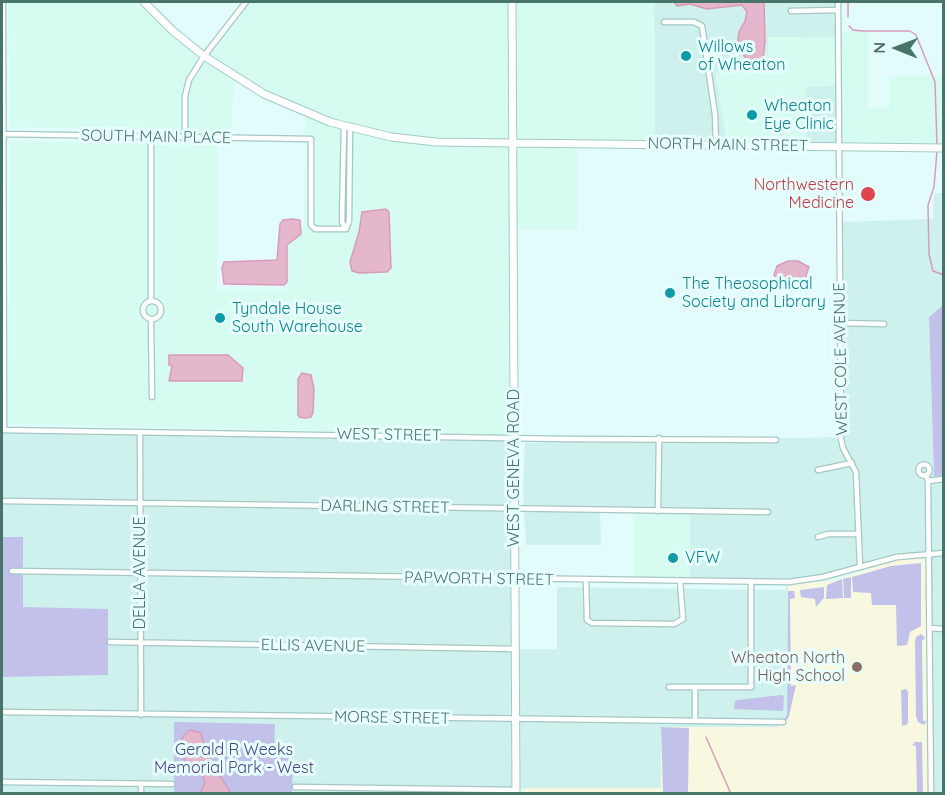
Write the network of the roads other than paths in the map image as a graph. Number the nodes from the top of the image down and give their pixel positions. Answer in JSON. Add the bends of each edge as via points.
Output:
{"nodes":[{"id":1,"x":3,"y":2,"type":"edge"},
{"id":2,"x":144,"y":2,"type":"edge"},
{"id":3,"x":246,"y":2,"type":"edge"},
{"id":4,"x":512,"y":2,"type":"edge"},
{"id":5,"x":838,"y":2,"type":"edge"},
{"id":6,"x":791,"y":10,"type":"dead end"},
{"id":7,"x":838,"y":10,"type":"junction"},
{"id":8,"x":664,"y":22,"type":"dead end"},
{"id":9,"x":204,"y":56,"type":"junction"},
{"id":10,"x":347,"y":127,"type":"junction"},
{"id":11,"x":2,"y":134,"type":"edge"},
{"id":12,"x":151,"y":137,"type":"junction"},
{"id":13,"x":185,"y":138,"type":"junction"},
{"id":14,"x":513,"y":143,"type":"junction"},
{"id":15,"x":716,"y":144,"type":"junction"},
{"id":16,"x":839,"y":147,"type":"junction"},
{"id":17,"x":943,"y":148,"type":"edge"},
{"id":18,"x":151,"y":301,"type":"junction"},
{"id":19,"x":151,"y":319,"type":"junction"},
{"id":20,"x":840,"y":323,"type":"junction"},
{"id":21,"x":884,"y":324,"type":"dead end"},
{"id":22,"x":152,"y":397,"type":"dead end"},
{"id":23,"x":3,"y":430,"type":"edge"},
{"id":24,"x":140,"y":432,"type":"junction"},
{"id":25,"x":513,"y":437,"type":"junction"},
{"id":26,"x":658,"y":438,"type":"junction"},
{"id":27,"x":776,"y":440,"type":"dead end"},
{"id":28,"x":852,"y":463,"type":"junction"},
{"id":29,"x":818,"y":471,"type":"dead end"},
{"id":30,"x":926,"y":475,"type":"dead end"},
{"id":31,"x":944,"y":479,"type":"edge"},
{"id":32,"x":928,"y":482,"type":"junction"},
{"id":33,"x":2,"y":501,"type":"edge"},
{"id":34,"x":140,"y":503,"type":"junction"},
{"id":35,"x":514,"y":509,"type":"junction"},
{"id":36,"x":658,"y":511,"type":"junction"},
{"id":37,"x":768,"y":512,"type":"dead end"},
{"id":38,"x":857,"y":534,"type":"junction"},
{"id":39,"x":818,"y":537,"type":"dead end"},
{"id":40,"x":944,"y":553,"type":"edge"},
{"id":41,"x":929,"y":554,"type":"junction"},
{"id":42,"x":860,"y":567,"type":"junction"},
{"id":43,"x":12,"y":571,"type":"dead end"},
{"id":44,"x":140,"y":573,"type":"junction"},
{"id":45,"x":514,"y":579,"type":"junction"},
{"id":46,"x":586,"y":580,"type":"junction"},
{"id":47,"x":680,"y":581,"type":"junction"},
{"id":48,"x":751,"y":582,"type":"junction"},
{"id":49,"x":930,"y":628,"type":"junction"},
{"id":50,"x":944,"y":629,"type":"edge"},
{"id":51,"x":110,"y":642,"type":"dead end"},
{"id":52,"x":140,"y":643,"type":"junction"},
{"id":53,"x":515,"y":649,"type":"junction"},
{"id":54,"x":669,"y":687,"type":"dead end"},
{"id":55,"x":695,"y":687,"type":"junction"},
{"id":56,"x":2,"y":712,"type":"edge"},
{"id":57,"x":141,"y":714,"type":"junction"},
{"id":58,"x":515,"y":720,"type":"junction"},
{"id":59,"x":695,"y":721,"type":"junction"},
{"id":60,"x":783,"y":722,"type":"dead end"},
{"id":61,"x":2,"y":782,"type":"edge"},
{"id":62,"x":141,"y":784,"type":"junction"},
{"id":63,"x":172,"y":784,"type":"dead end"},
{"id":64,"x":295,"y":787,"type":"dead end"},
{"id":65,"x":516,"y":792,"type":"edge"},
{"id":66,"x":141,"y":794,"type":"edge"},
{"id":67,"x":931,"y":794,"type":"edge"}],
"edges":[{"from":1,"to":11,"type":"street"},
{"from":2,"to":9,"type":"main road","name":"NORTH MAIN STREET"},
{"from":3,"to":9,"type":"street"},
{"from":4,"to":14,"type":"main road","name":"WEST GENEVA ROAD"},
{"from":5,"to":7,"type":"street","name":"WEST COLE AVENUE"},
{"from":6,"to":7,"type":"street"},
{"from":7,"to":16,"type":"street","name":"WEST COLE AVENUE"},
{"from":8,"to":15,"type":"street","via":[[694,22],[702,26]]},
{"from":9,"to":10,"type":"main road","name":"NORTH MAIN STREET","via":[[264,94]]},
{"from":9,"to":13,"type":"street","via":[[186,87]]},
{"from":10,"to":13,"type":"street","name":"SOUTH MAIN PLACE","via":[[342,222],[346,229],[315,229],[311,225],[311,139]]},
{"from":10,"to":14,"type":"main road","name":"NORTH MAIN STREET","via":[[406,139]]},
{"from":11,"to":12,"type":"street","name":"SOUTH MAIN PLACE"},
{"from":11,"to":23,"type":"street"},
{"from":12,"to":13,"type":"street","name":"SOUTH MAIN PLACE"},
{"from":12,"to":18,"type":"street"},
{"from":14,"to":15,"type":"main road","name":"NORTH MAIN STREET"},
{"from":14,"to":25,"type":"main road","name":"WEST GENEVA ROAD"},
{"from":15,"to":16,"type":"main road","name":"NORTH MAIN STREET"},
{"from":16,"to":17,"type":"main road","name":"NORTH MAIN STREET"},
{"from":16,"to":20,"type":"street","name":"WEST COLE AVENUE"},
{"from":18,"to":19,"type":"street","via":[[143,308]]},
{"from":18,"to":19,"type":"street","via":[[161,310],[159,316]]},
{"from":19,"to":22,"type":"street"},
{"from":20,"to":21,"type":"street"},
{"from":20,"to":28,"type":"street","name":"WEST COLE AVENUE","via":[[841,439]]},
{"from":23,"to":24,"type":"street","name":"WEST STREET"},
{"from":24,"to":25,"type":"street","name":"WEST STREET"},
{"from":24,"to":34,"type":"street","name":"DELLA AVENUE"},
{"from":25,"to":26,"type":"street","name":"WEST STREET"},
{"from":25,"to":35,"type":"main road","name":"WEST GENEVA ROAD"},
{"from":26,"to":27,"type":"street","name":"WEST STREET"},
{"from":26,"to":36,"type":"street"},
{"from":28,"to":29,"type":"street"},
{"from":28,"to":38,"type":"street","name":"WEST COLE AVENUE","via":[[857,477]]},
{"from":30,"to":32,"type":"street"},
{"from":31,"to":32,"type":"street"},
{"from":32,"to":41,"type":"street"},
{"from":33,"to":34,"type":"street","name":"DARLING STREET"},
{"from":34,"to":35,"type":"street","name":"DARLING STREET"},
{"from":34,"to":44,"type":"street","name":"DELLA AVENUE"},
{"from":35,"to":36,"type":"street","name":"DARLING STREET"},
{"from":35,"to":45,"type":"main road","name":"WEST GENEVA ROAD"},
{"from":36,"to":37,"type":"street","name":"DARLING STREET"},
{"from":38,"to":39,"type":"street"},
{"from":38,"to":42,"type":"street","name":"WEST COLE AVENUE"},
{"from":40,"to":41,"type":"street","name":"PAPWORTH STREET"},
{"from":41,"to":42,"type":"street","name":"PAPWORTH STREET"},
{"from":41,"to":49,"type":"street"},
{"from":42,"to":48,"type":"street","name":"PAPWORTH STREET","via":[[807,580]]},
{"from":43,"to":44,"type":"street","name":"PAPWORTH STREET"},
{"from":44,"to":45,"type":"street","name":"PAPWORTH STREET"},
{"from":44,"to":52,"type":"street","name":"DELLA AVENUE"},
{"from":45,"to":46,"type":"street","name":"PAPWORTH STREET"},
{"from":45,"to":53,"type":"main road","name":"WEST GENEVA ROAD"},
{"from":46,"to":47,"type":"street","name":"PAPWORTH STREET"},
{"from":46,"to":47,"type":"street","via":[[588,620],[592,623],[674,624],[683,619]]},
{"from":47,"to":48,"type":"street","name":"PAPWORTH STREET"},
{"from":48,"to":55,"type":"street","via":[[751,687]]},
{"from":49,"to":50,"type":"street"},
{"from":49,"to":67,"type":"street"},
{"from":51,"to":52,"type":"street","name":"ELLIS AVENUE"},
{"from":52,"to":53,"type":"street","name":"ELLIS AVENUE"},
{"from":52,"to":57,"type":"street","name":"DELLA AVENUE"},
{"from":53,"to":58,"type":"main road","name":"WEST GENEVA ROAD"},
{"from":54,"to":55,"type":"street"},
{"from":55,"to":59,"type":"street"},
{"from":56,"to":57,"type":"street","name":"MORSE STREET"},
{"from":57,"to":58,"type":"street","name":"MORSE STREET"},
{"from":58,"to":59,"type":"street","name":"MORSE STREET"},
{"from":58,"to":65,"type":"main road","name":"WEST GENEVA ROAD"},
{"from":59,"to":60,"type":"street","name":"MORSE STREET"},
{"from":61,"to":62,"type":"street"},
{"from":62,"to":63,"type":"street"},
{"from":62,"to":66,"type":"street"},
{"from":64,"to":65,"type":"street"}]}
